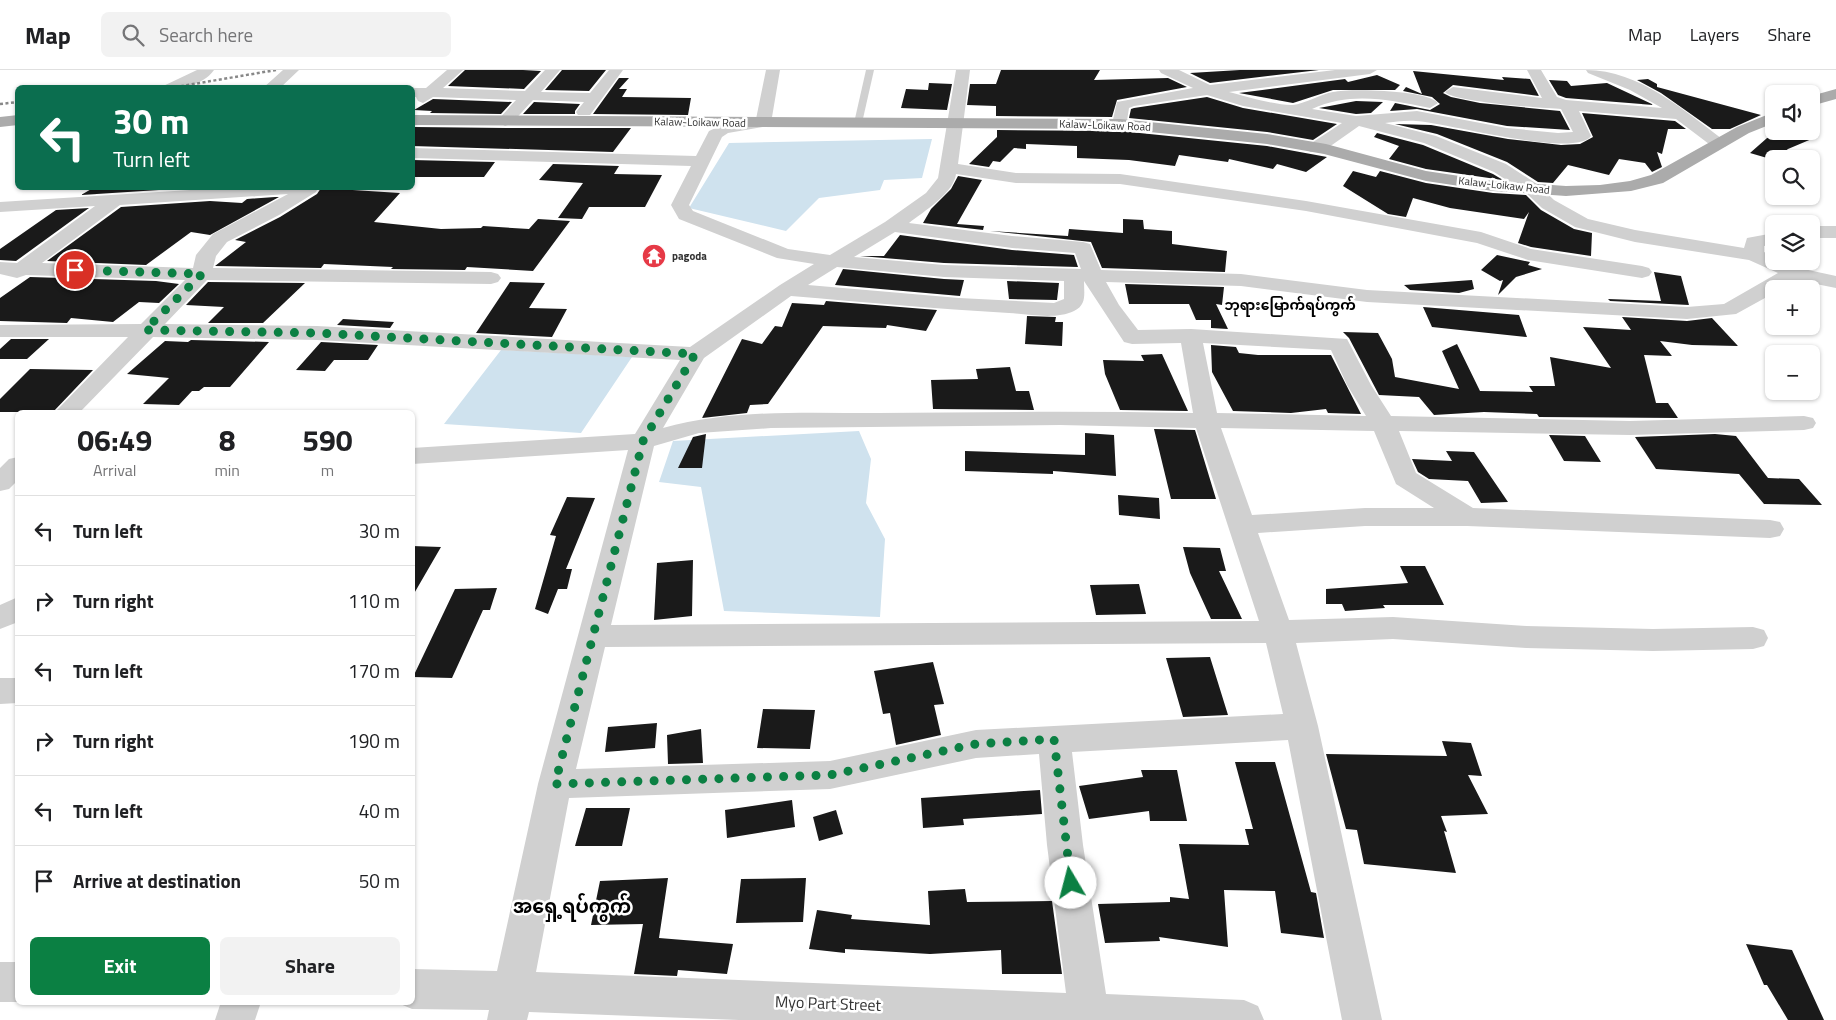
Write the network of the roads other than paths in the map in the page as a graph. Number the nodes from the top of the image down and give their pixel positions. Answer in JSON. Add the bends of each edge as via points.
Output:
{"nodes":[{"id":1,"x":206,"y":70,"type":"edge"},
{"id":2,"x":292,"y":70,"type":"edge"},
{"id":3,"x":456,"y":70,"type":"edge"},
{"id":4,"x":552,"y":70,"type":"edge"},
{"id":5,"x":616,"y":70,"type":"edge"},
{"id":6,"x":773,"y":70,"type":"edge"},
{"id":7,"x":870,"y":70,"type":"edge"},
{"id":8,"x":963,"y":70,"type":"edge"},
{"id":9,"x":1370,"y":70,"type":"edge"},
{"id":10,"x":1534,"y":70,"type":"edge"},
{"id":11,"x":1592,"y":70,"type":"edge"},
{"id":12,"x":1176,"y":71,"type":"edge"},
{"id":13,"x":175,"y":85,"type":"edge"},
{"id":14,"x":273,"y":85,"type":"edge"},
{"id":15,"x":1208,"y":90,"type":"junction"},
{"id":16,"x":415,"y":92,"type":"edge"},
{"id":17,"x":429,"y":93,"type":"junction"},
{"id":18,"x":1836,"y":94,"type":"edge"},
{"id":19,"x":530,"y":96,"type":"junction"},
{"id":20,"x":596,"y":98,"type":"junction"},
{"id":21,"x":1820,"y":98,"type":"edge"},
{"id":22,"x":415,"y":105,"type":"edge"},
{"id":23,"x":1440,"y":105,"type":"junction"},
{"id":24,"x":1569,"y":107,"type":"junction"},
{"id":25,"x":1296,"y":110,"type":"junction"},
{"id":26,"x":1682,"y":115,"type":"junction"},
{"id":27,"x":15,"y":120,"type":"edge"},
{"id":28,"x":415,"y":120,"type":"edge"},
{"id":29,"x":505,"y":120,"type":"junction"},
{"id":30,"x":1356,"y":120,"type":"junction"},
{"id":31,"x":577,"y":121,"type":"junction"},
{"id":32,"x":1436,"y":121,"type":"junction"},
{"id":33,"x":1765,"y":121,"type":"edge"},
{"id":34,"x":0,"y":122,"type":"edge"},
{"id":35,"x":858,"y":122,"type":"junction"},
{"id":36,"x":954,"y":122,"type":"junction"},
{"id":37,"x":763,"y":123,"type":"junction"},
{"id":38,"x":1120,"y":124,"type":"junction"},
{"id":39,"x":1430,"y":139,"type":"junction"},
{"id":40,"x":1719,"y":144,"type":"junction"},
{"id":41,"x":1316,"y":148,"type":"junction"},
{"id":42,"x":415,"y":153,"type":"edge"},
{"id":43,"x":700,"y":161,"type":"junction"},
{"id":44,"x":948,"y":168,"type":"junction"},
{"id":45,"x":1531,"y":188,"type":"junction"},
{"id":46,"x":129,"y":190,"type":"edge"},
{"id":47,"x":270,"y":190,"type":"edge"},
{"id":48,"x":307,"y":190,"type":"edge"},
{"id":49,"x":113,"y":201,"type":"junction"},
{"id":50,"x":0,"y":207,"type":"edge"},
{"id":51,"x":892,"y":226,"type":"junction"},
{"id":52,"x":1820,"y":232,"type":"edge"},
{"id":53,"x":1836,"y":232,"type":"edge"},
{"id":54,"x":1765,"y":240,"type":"edge"},
{"id":55,"x":1754,"y":255,"type":"junction"},
{"id":56,"x":832,"y":261,"type":"junction"},
{"id":57,"x":0,"y":268,"type":"edge"},
{"id":58,"x":21,"y":269,"type":"junction"},
{"id":59,"x":1642,"y":272,"type":"dead end"},
{"id":60,"x":1793,"y":273,"type":"junction"},
{"id":61,"x":202,"y":274,"type":"junction"},
{"id":62,"x":1083,"y":276,"type":"junction"},
{"id":63,"x":491,"y":278,"type":"dead end"},
{"id":64,"x":1836,"y":282,"type":"edge"},
{"id":65,"x":0,"y":285,"type":"edge"},
{"id":66,"x":787,"y":289,"type":"junction"},
{"id":67,"x":145,"y":330,"type":"junction"},
{"id":68,"x":0,"y":331,"type":"edge"},
{"id":69,"x":1191,"y":336,"type":"junction"},
{"id":70,"x":695,"y":354,"type":"junction"},
{"id":71,"x":69,"y":410,"type":"edge"},
{"id":72,"x":1206,"y":420,"type":"junction"},
{"id":73,"x":1804,"y":423,"type":"dead end"},
{"id":74,"x":1384,"y":425,"type":"junction"},
{"id":75,"x":643,"y":441,"type":"junction"},
{"id":76,"x":415,"y":456,"type":"edge"},
{"id":77,"x":15,"y":468,"type":"edge"},
{"id":78,"x":0,"y":483,"type":"edge"},
{"id":79,"x":1467,"y":517,"type":"junction"},
{"id":80,"x":1242,"y":525,"type":"junction"},
{"id":81,"x":1770,"y":529,"type":"dead end"},
{"id":82,"x":15,"y":610,"type":"edge"},
{"id":83,"x":0,"y":618,"type":"edge"},
{"id":84,"x":1278,"y":632,"type":"junction"},
{"id":85,"x":593,"y":636,"type":"junction"},
{"id":86,"x":1753,"y":638,"type":"dead end"},
{"id":87,"x":15,"y":690,"type":"edge"},
{"id":88,"x":0,"y":691,"type":"edge"},
{"id":89,"x":1302,"y":726,"type":"junction"},
{"id":90,"x":1054,"y":739,"type":"junction"},
{"id":91,"x":555,"y":784,"type":"junction"},
{"id":92,"x":0,"y":982,"type":"edge"},
{"id":93,"x":15,"y":982,"type":"edge"},
{"id":94,"x":415,"y":990,"type":"edge"},
{"id":95,"x":240,"y":1005,"type":"edge"},
{"id":96,"x":509,"y":1006,"type":"edge"},
{"id":97,"x":1090,"y":1017,"type":"edge"},
{"id":98,"x":235,"y":1020,"type":"edge"},
{"id":99,"x":1244,"y":1020,"type":"edge"},
{"id":100,"x":1362,"y":1020,"type":"edge"}],
"edges":[{"from":1,"to":13,"type":"street"},
{"from":2,"to":14,"type":"street"},
{"from":3,"to":17,"type":"street"},
{"from":4,"to":19,"type":"street"},
{"from":5,"to":20,"type":"street"},
{"from":6,"to":37,"type":"street"},
{"from":7,"to":35,"type":"lane"},
{"from":8,"to":36,"type":"street"},
{"from":9,"to":15,"type":"street"},
{"from":10,"to":24,"type":"street","via":[[1551,100]]},
{"from":11,"to":26,"type":"street","via":[[1635,87]]},
{"from":12,"to":15,"type":"street"},
{"from":15,"to":25,"type":"street","via":[[1243,101]]},
{"from":15,"to":38,"type":"street","via":[[1122,105]]},
{"from":16,"to":17,"type":"street"},
{"from":17,"to":19,"type":"street"},
{"from":17,"to":22,"type":"street"},
{"from":18,"to":21,"type":"main road"},
{"from":19,"to":20,"type":"street"},
{"from":19,"to":29,"type":"street"},
{"from":20,"to":31,"type":"street"},
{"from":23,"to":24,"type":"street","via":[[1451,85],[1496,99]]},
{"from":23,"to":25,"type":"street","via":[[1366,91],[1324,97]]},
{"from":23,"to":32,"type":"street"},
{"from":24,"to":26,"type":"street"},
{"from":24,"to":32,"type":"street","via":[[1583,136],[1506,133]]},
{"from":25,"to":30,"type":"street"},
{"from":26,"to":40,"type":"street"},
{"from":27,"to":34,"type":"main road"},
{"from":28,"to":29,"type":"main road","name":"Kalaw-Loikaw Road"},
{"from":29,"to":31,"type":"main road","name":"Kalaw-Loikaw Road"},
{"from":30,"to":32,"type":"street","via":[[1408,116]]},
{"from":30,"to":39,"type":"street"},
{"from":30,"to":41,"type":"street"},
{"from":31,"to":37,"type":"main road","name":"Kalaw-Loikaw Road"},
{"from":32,"to":39,"type":"street"},
{"from":33,"to":40,"type":"main road","name":"Kalaw-Loikaw Road"},
{"from":35,"to":36,"type":"main road","name":"Kalaw-Loikaw Road"},
{"from":35,"to":37,"type":"main road","name":"Kalaw-Loikaw Road"},
{"from":36,"to":38,"type":"main road","name":"Kalaw-Loikaw Road"},
{"from":36,"to":44,"type":"street"},
{"from":37,"to":43,"type":"street","via":[[715,134]]},
{"from":38,"to":41,"type":"main road","name":"Kalaw-Loikaw Road","via":[[1204,130]]},
{"from":39,"to":45,"type":"street","via":[[1500,168]]},
{"from":40,"to":45,"type":"main road","name":"Kalaw-Loikaw Road","via":[[1643,185],[1586,190]]},
{"from":41,"to":45,"type":"main road","name":"Kalaw-Loikaw Road","via":[[1401,170],[1480,184]]},
{"from":42,"to":43,"type":"street"},
{"from":43,"to":56,"type":"street","via":[[680,205],[686,215],[784,254]]},
{"from":44,"to":51,"type":"street","via":[[946,179],[932,197]]},
{"from":44,"to":59,"type":"street","via":[[1016,178],[1120,179],[1306,206],[1481,238],[1528,254]]},
{"from":45,"to":55,"type":"street","via":[[1548,204],[1582,223],[1635,236]]},
{"from":46,"to":49,"type":"street"},
{"from":47,"to":49,"type":"street"},
{"from":48,"to":61,"type":"street","via":[[220,238],[206,254]]},
{"from":49,"to":50,"type":"street"},
{"from":49,"to":58,"type":"street"},
{"from":51,"to":56,"type":"street"},
{"from":51,"to":62,"type":"street","via":[[1083,248]]},
{"from":52,"to":53,"type":"street"},
{"from":54,"to":55,"type":"street","via":[[1754,242]]},
{"from":55,"to":60,"type":"street"},
{"from":56,"to":62,"type":"street","via":[[944,271]]},
{"from":56,"to":66,"type":"street"},
{"from":57,"to":58,"type":"street"},
{"from":58,"to":61,"type":"street"},
{"from":58,"to":65,"type":"street"},
{"from":60,"to":62,"type":"street","via":[[1729,310],[1687,313],[1367,296],[1241,280]]},
{"from":60,"to":64,"type":"street"},
{"from":61,"to":63,"type":"street"},
{"from":61,"to":67,"type":"street"},
{"from":62,"to":66,"type":"street","via":[[1074,301],[1066,307],[1054,309]]},
{"from":62,"to":69,"type":"street","via":[[1132,337]]},
{"from":66,"to":70,"type":"street"},
{"from":67,"to":68,"type":"street"},
{"from":67,"to":70,"type":"street","via":[[317,333]]},
{"from":67,"to":71,"type":"street"},
{"from":69,"to":72,"type":"street"},
{"from":69,"to":74,"type":"street","via":[[1339,344]]},
{"from":70,"to":75,"type":"street"},
{"from":72,"to":74,"type":"street"},
{"from":72,"to":75,"type":"street","via":[[771,421],[698,426]]},
{"from":72,"to":80,"type":"street"},
{"from":73,"to":74,"type":"street","via":[[1640,428],[1518,424]]},
{"from":74,"to":79,"type":"street","via":[[1405,478]]},
{"from":75,"to":76,"type":"street"},
{"from":75,"to":85,"type":"street"},
{"from":77,"to":78,"type":"street"},
{"from":79,"to":80,"type":"street","via":[[1365,517]]},
{"from":79,"to":81,"type":"street"},
{"from":80,"to":84,"type":"street"},
{"from":82,"to":83,"type":"street"},
{"from":84,"to":85,"type":"street"},
{"from":84,"to":86,"type":"street","via":[[1393,628],[1536,637]]},
{"from":84,"to":89,"type":"street"},
{"from":85,"to":91,"type":"street"},
{"from":87,"to":88,"type":"street"},
{"from":89,"to":90,"type":"street"},
{"from":89,"to":100,"type":"street"},
{"from":90,"to":91,"type":"street","via":[[976,744],[830,775]]},
{"from":90,"to":97,"type":"street"},
{"from":91,"to":96,"type":"street"},
{"from":92,"to":93,"type":"street"},
{"from":94,"to":96,"type":"street","name":"Myo Part Street"},
{"from":95,"to":98,"type":"street"},
{"from":96,"to":97,"type":"street","name":"Myo Part Street"},
{"from":97,"to":99,"type":"street","name":"Myo Part Street"}]}
